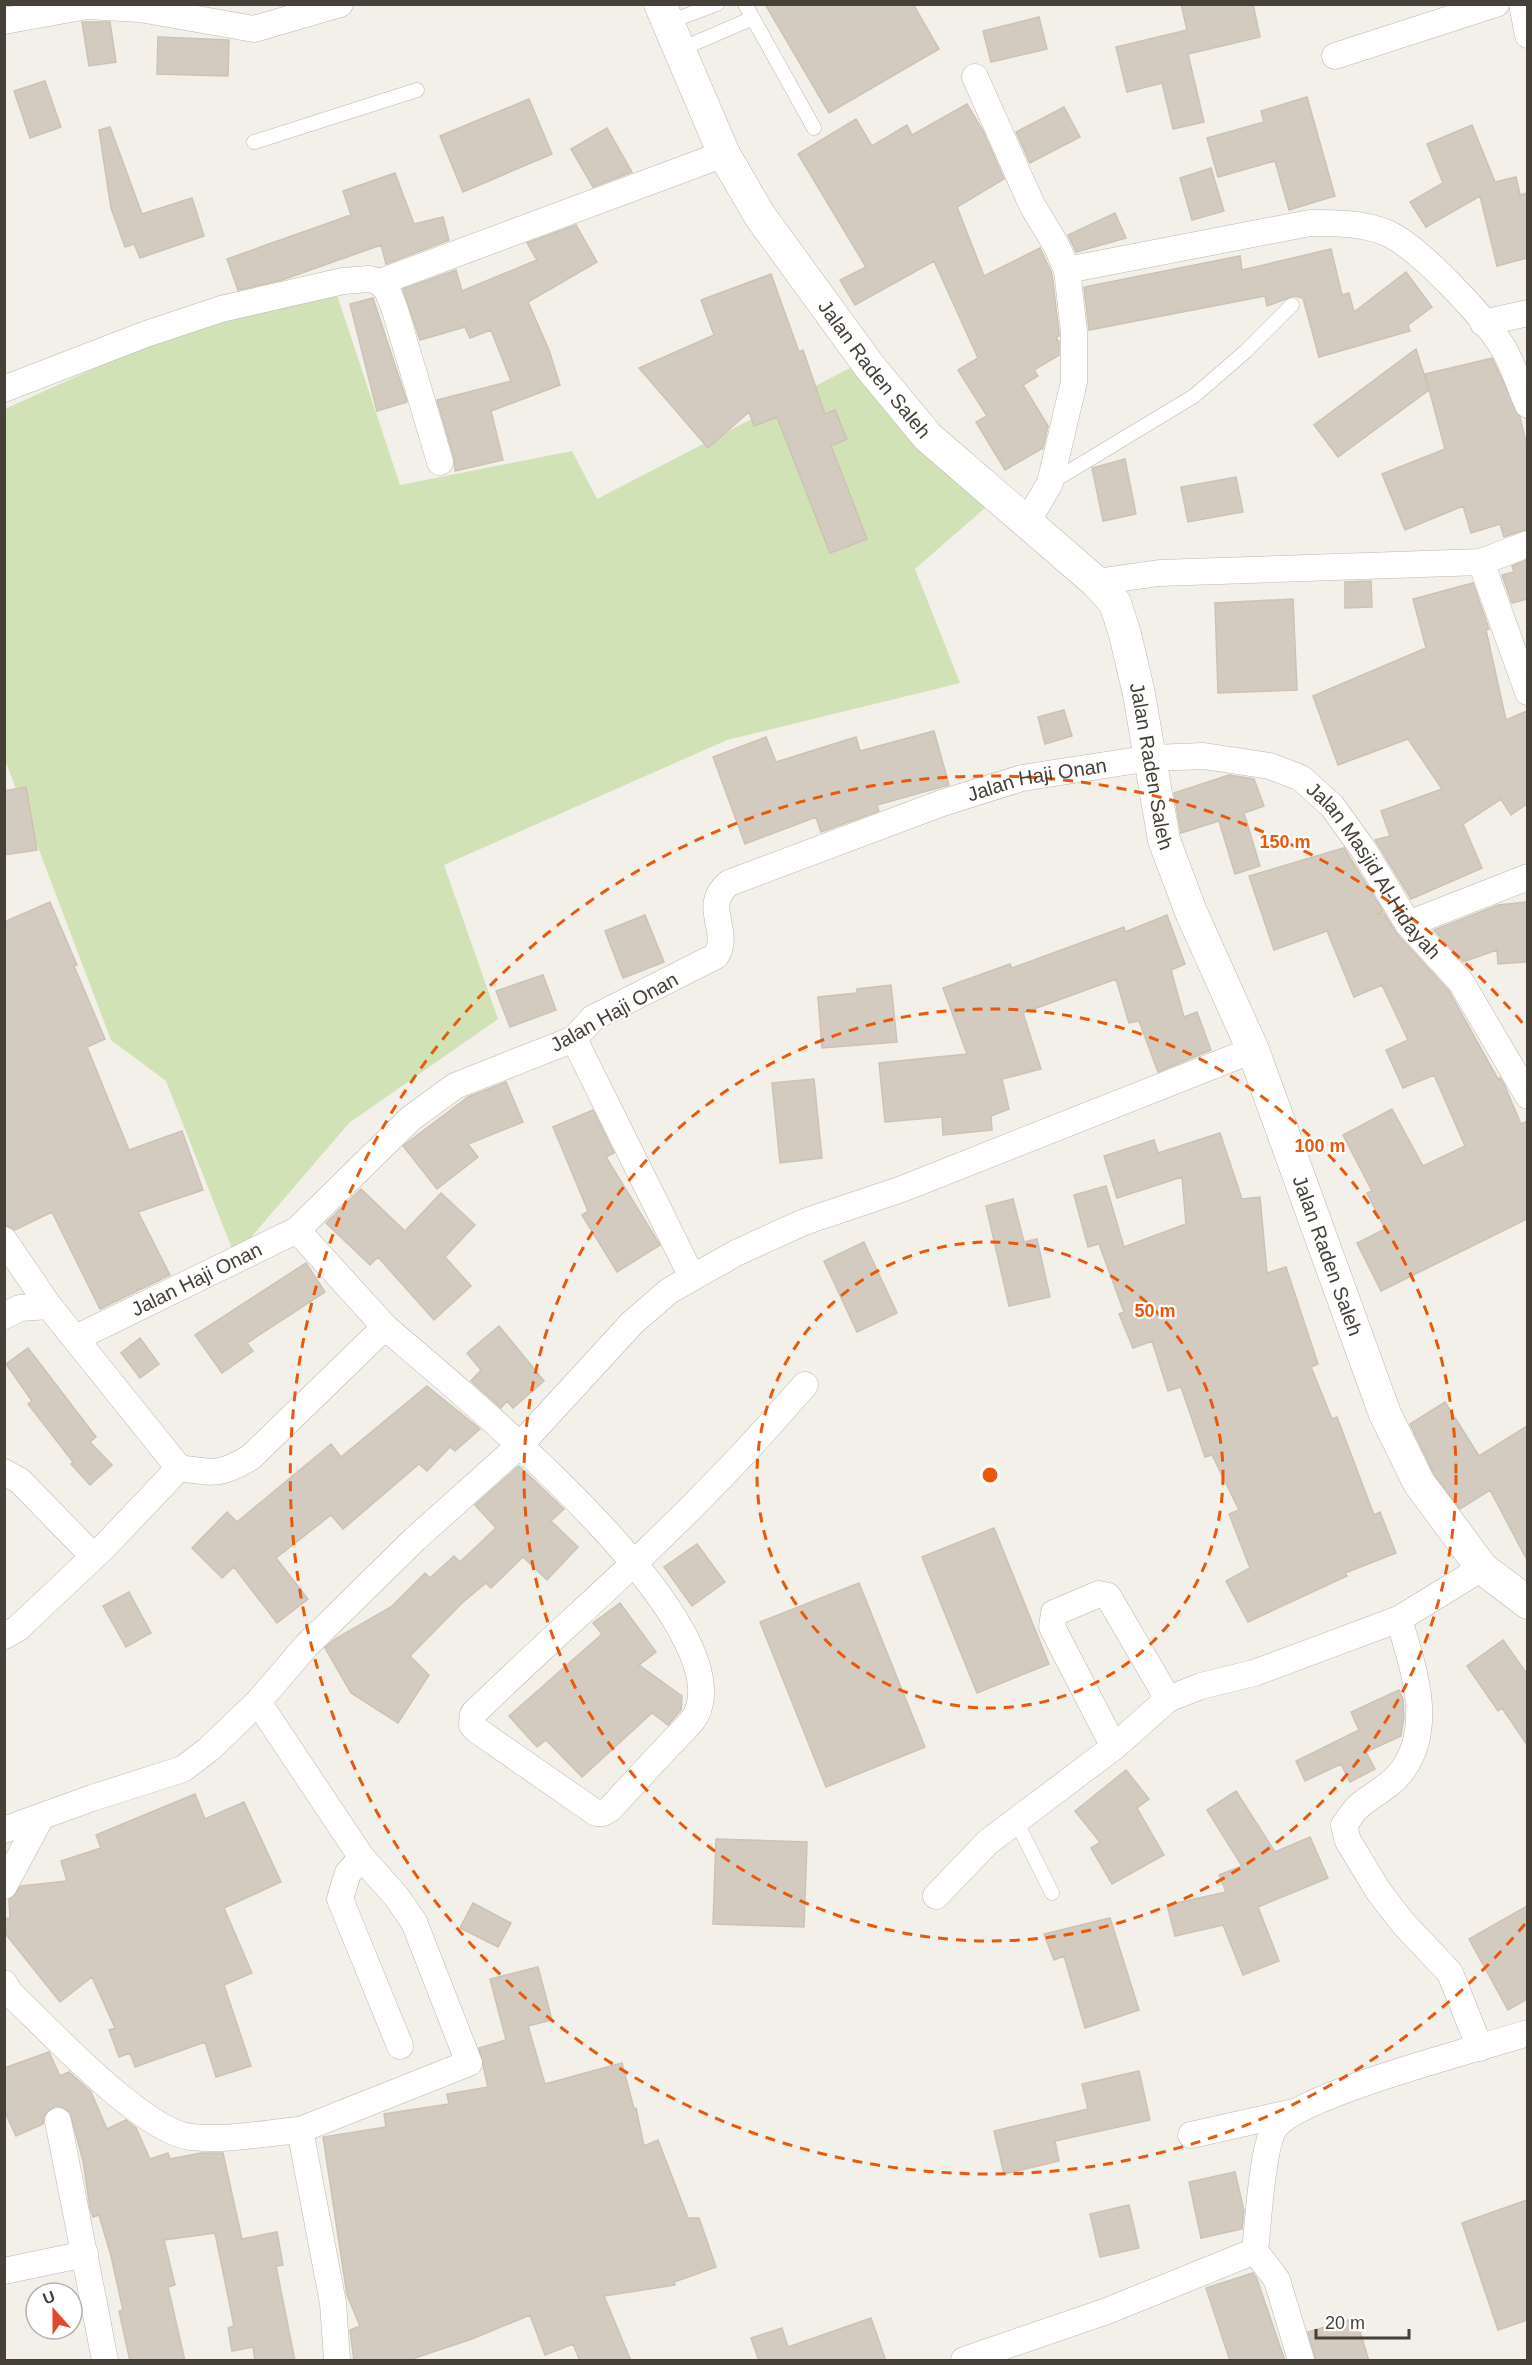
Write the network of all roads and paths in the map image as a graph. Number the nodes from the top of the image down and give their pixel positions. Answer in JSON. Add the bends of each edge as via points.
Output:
{"nodes":[{"id":1,"x":340,"y":4,"type":"edge"},
{"id":2,"x":717,"y":4,"type":"edge"},
{"id":3,"x":745,"y":4,"type":"edge"},
{"id":4,"x":1496,"y":4,"type":"edge"},
{"id":5,"x":1521,"y":4,"type":"edge"},
{"id":6,"x":753,"y":18,"type":"junction"},
{"id":7,"x":4,"y":21,"type":"edge"},
{"id":8,"x":668,"y":26,"type":"edge"},
{"id":9,"x":1527,"y":35,"type":"edge"},
{"id":10,"x":1335,"y":56,"type":"dead end"},
{"id":11,"x":975,"y":77,"type":"dead end"},
{"id":12,"x":417,"y":90,"type":"dead end"},
{"id":13,"x":814,"y":128,"type":"dead end"},
{"id":14,"x":254,"y":142,"type":"dead end"},
{"id":15,"x":724,"y":154,"type":"junction"},
{"id":16,"x":1067,"y":270,"type":"junction"},
{"id":17,"x":380,"y":282,"type":"junction"},
{"id":18,"x":1292,"y":305,"type":"dead end"},
{"id":19,"x":1527,"y":313,"type":"edge"},
{"id":20,"x":1483,"y":323,"type":"junction"},
{"id":21,"x":4,"y":389,"type":"edge"},
{"id":22,"x":1527,"y":405,"type":"edge"},
{"id":23,"x":440,"y":462,"type":"dead end"},
{"id":24,"x":1050,"y":483,"type":"junction"},
{"id":25,"x":1026,"y":524,"type":"junction"},
{"id":26,"x":1527,"y":544,"type":"edge"},
{"id":27,"x":1481,"y":562,"type":"junction"},
{"id":28,"x":1096,"y":582,"type":"junction"},
{"id":29,"x":1527,"y":692,"type":"edge"},
{"id":30,"x":1150,"y":758,"type":"junction"},
{"id":31,"x":1527,"y":877,"type":"edge"},
{"id":32,"x":1408,"y":924,"type":"junction"},
{"id":33,"x":574,"y":1039,"type":"junction"},
{"id":34,"x":1253,"y":1050,"type":"junction"},
{"id":35,"x":1527,"y":1096,"type":"edge"},
{"id":36,"x":297,"y":1230,"type":"junction"},
{"id":37,"x":4,"y":1240,"type":"edge"},
{"id":38,"x":692,"y":1277,"type":"junction"},
{"id":39,"x":49,"y":1305,"type":"junction"},
{"id":40,"x":4,"y":1316,"type":"edge"},
{"id":41,"x":385,"y":1328,"type":"junction"},
{"id":42,"x":76,"y":1338,"type":"junction"},
{"id":43,"x":805,"y":1385,"type":"dead end"},
{"id":44,"x":521,"y":1444,"type":"junction"},
{"id":45,"x":179,"y":1468,"type":"junction"},
{"id":46,"x":4,"y":1472,"type":"edge"},
{"id":47,"x":93,"y":1556,"type":"junction"},
{"id":48,"x":633,"y":1562,"type":"junction"},
{"id":49,"x":1482,"y":1568,"type":"junction"},
{"id":50,"x":1527,"y":1603,"type":"edge"},
{"id":51,"x":1399,"y":1619,"type":"junction"},
{"id":52,"x":4,"y":1636,"type":"edge"},
{"id":53,"x":1168,"y":1698,"type":"junction"},
{"id":54,"x":258,"y":1702,"type":"junction"},
{"id":55,"x":1114,"y":1747,"type":"junction"},
{"id":56,"x":40,"y":1819,"type":"junction"},
{"id":57,"x":1016,"y":1821,"type":"junction"},
{"id":58,"x":4,"y":1830,"type":"edge"},
{"id":59,"x":362,"y":1858,"type":"junction"},
{"id":60,"x":4,"y":1886,"type":"edge"},
{"id":61,"x":1052,"y":1893,"type":"dead end"},
{"id":62,"x":936,"y":1896,"type":"dead end"},
{"id":63,"x":4,"y":1983,"type":"edge"},
{"id":64,"x":1527,"y":2033,"type":"edge"},
{"id":65,"x":400,"y":2046,"type":"dead end"},
{"id":66,"x":1480,"y":2048,"type":"junction"},
{"id":67,"x":1297,"y":2111,"type":"junction"},
{"id":68,"x":58,"y":2121,"type":"dead end"},
{"id":69,"x":300,"y":2130,"type":"junction"},
{"id":70,"x":1191,"y":2134,"type":"dead end"},
{"id":71,"x":1256,"y":2251,"type":"junction"},
{"id":72,"x":85,"y":2254,"type":"junction"},
{"id":73,"x":4,"y":2271,"type":"edge"},
{"id":74,"x":1019,"y":2351,"type":"edge"},
{"id":75,"x":105,"y":2361,"type":"edge"},
{"id":76,"x":337,"y":2361,"type":"edge"},
{"id":77,"x":964,"y":2361,"type":"edge"},
{"id":78,"x":1301,"y":2361,"type":"edge"}],
"edges":[{"from":1,"to":7,"type":"street","via":[[254,29],[140,9],[87,6]]},
{"from":2,"to":8,"type":"lane"},
{"from":3,"to":6,"type":"lane"},
{"from":4,"to":10,"type":"street"},
{"from":5,"to":9,"type":"street"},
{"from":6,"to":8,"type":"lane"},
{"from":6,"to":13,"type":"lane"},
{"from":8,"to":15,"type":"street","name":"Jalan Raden Saleh"},
{"from":11,"to":16,"type":"street","via":[[1032,205]]},
{"from":12,"to":14,"type":"lane"},
{"from":15,"to":17,"type":"street"},
{"from":15,"to":25,"type":"street","name":"Jalan Raden Saleh","via":[[760,216],[870,367],[928,437]]},
{"from":16,"to":20,"type":"street","via":[[1310,223],[1343,223],[1388,234],[1437,274]]},
{"from":16,"to":24,"type":"street","via":[[1074,332],[1074,382]]},
{"from":17,"to":21,"type":"street","via":[[343,281],[221,309]]},
{"from":17,"to":23,"type":"street","via":[[395,310]]},
{"from":18,"to":24,"type":"lane","via":[[1194,396]]},
{"from":19,"to":20,"type":"street"},
{"from":20,"to":22,"type":"street","via":[[1502,346]]},
{"from":24,"to":25,"type":"street"},
{"from":25,"to":28,"type":"street","name":"Jalan Raden Saleh"},
{"from":26,"to":27,"type":"street"},
{"from":27,"to":28,"type":"street","via":[[1159,573]]},
{"from":27,"to":29,"type":"street"},
{"from":28,"to":30,"type":"street","name":"Jalan Raden Saleh","via":[[1115,603],[1125,634]]},
{"from":30,"to":32,"type":"street","name":"Jalan Masjid Al-Hidayah","via":[[1204,756],[1270,766],[1301,777],[1332,806]]},
{"from":30,"to":33,"type":"street","name":"Jalan Haji Onan","via":[[1022,778],[942,803],[729,883],[717,897],[715,907],[721,938],[716,956],[593,1018]]},
{"from":30,"to":34,"type":"street","name":"Jalan Raden Saleh","via":[[1164,840],[1191,912]]},
{"from":31,"to":32,"type":"street"},
{"from":32,"to":35,"type":"street","name":"Jalan Masjid Al-Hidayah","via":[[1461,982]]},
{"from":33,"to":36,"type":"street","name":"Jalan Haji Onan","via":[[455,1086],[410,1119]]},
{"from":33,"to":38,"type":"street"},
{"from":34,"to":38,"type":"street","via":[[902,1189],[804,1222]]},
{"from":34,"to":49,"type":"street","name":"Jalan Raden Saleh","via":[[1385,1414],[1419,1483]]},
{"from":36,"to":41,"type":"street"},
{"from":36,"to":42,"type":"street","name":"Jalan Haji Onan"},
{"from":37,"to":39,"type":"street"},
{"from":38,"to":44,"type":"street","via":[[632,1323]]},
{"from":39,"to":40,"type":"street","via":[[20,1308]]},
{"from":39,"to":42,"type":"street"},
{"from":41,"to":44,"type":"street"},
{"from":41,"to":45,"type":"street","via":[[251,1457],[228,1471]]},
{"from":42,"to":45,"type":"street"},
{"from":43,"to":48,"type":"street","via":[[722,1477]]},
{"from":44,"to":48,"type":"street"},
{"from":44,"to":54,"type":"street","via":[[415,1539],[306,1646]]},
{"from":45,"to":47,"type":"street"},
{"from":46,"to":47,"type":"street","via":[[20,1480]]},
{"from":47,"to":52,"type":"street","via":[[17,1629]]},
{"from":48,"to":48,"type":"street","via":[[471,1719],[478,1731],[596,1813],[603,1814],[696,1715],[701,1685],[694,1654],[664,1599]]},
{"from":49,"to":50,"type":"street","name":"Jalan Raden Saleh"},
{"from":49,"to":51,"type":"street"},
{"from":51,"to":53,"type":"street","via":[[1254,1673]]},
{"from":51,"to":66,"type":"street","via":[[1416,1681],[1420,1714],[1417,1744],[1401,1771],[1381,1792],[1359,1806],[1344,1825],[1348,1841],[1379,1892],[1450,1974]]},
{"from":53,"to":55,"type":"street"},
{"from":53,"to":55,"type":"street","via":[[1108,1596],[1099,1594],[1054,1613],[1052,1627]]},
{"from":54,"to":56,"type":"street","via":[[183,1769]]},
{"from":54,"to":59,"type":"street"},
{"from":55,"to":57,"type":"street"},
{"from":56,"to":58,"type":"street"},
{"from":56,"to":60,"type":"street"},
{"from":57,"to":61,"type":"lane"},
{"from":57,"to":62,"type":"street","via":[[988,1842]]},
{"from":59,"to":65,"type":"street","via":[[348,1873],[340,1899]]},
{"from":59,"to":69,"type":"street","via":[[414,1922],[468,2062]]},
{"from":63,"to":69,"type":"street","via":[[18,2001],[154,2124],[190,2137]]},
{"from":64,"to":66,"type":"street"},
{"from":66,"to":67,"type":"street"},
{"from":67,"to":70,"type":"street"},
{"from":67,"to":71,"type":"street","via":[[1275,2127],[1263,2170]]},
{"from":68,"to":72,"type":"street"},
{"from":69,"to":76,"type":"street","via":[[333,2303]]},
{"from":71,"to":74,"type":"street"},
{"from":71,"to":78,"type":"street","via":[[1276,2280]]},
{"from":72,"to":73,"type":"street"},
{"from":72,"to":75,"type":"street"},
{"from":74,"to":77,"type":"street"}]}
